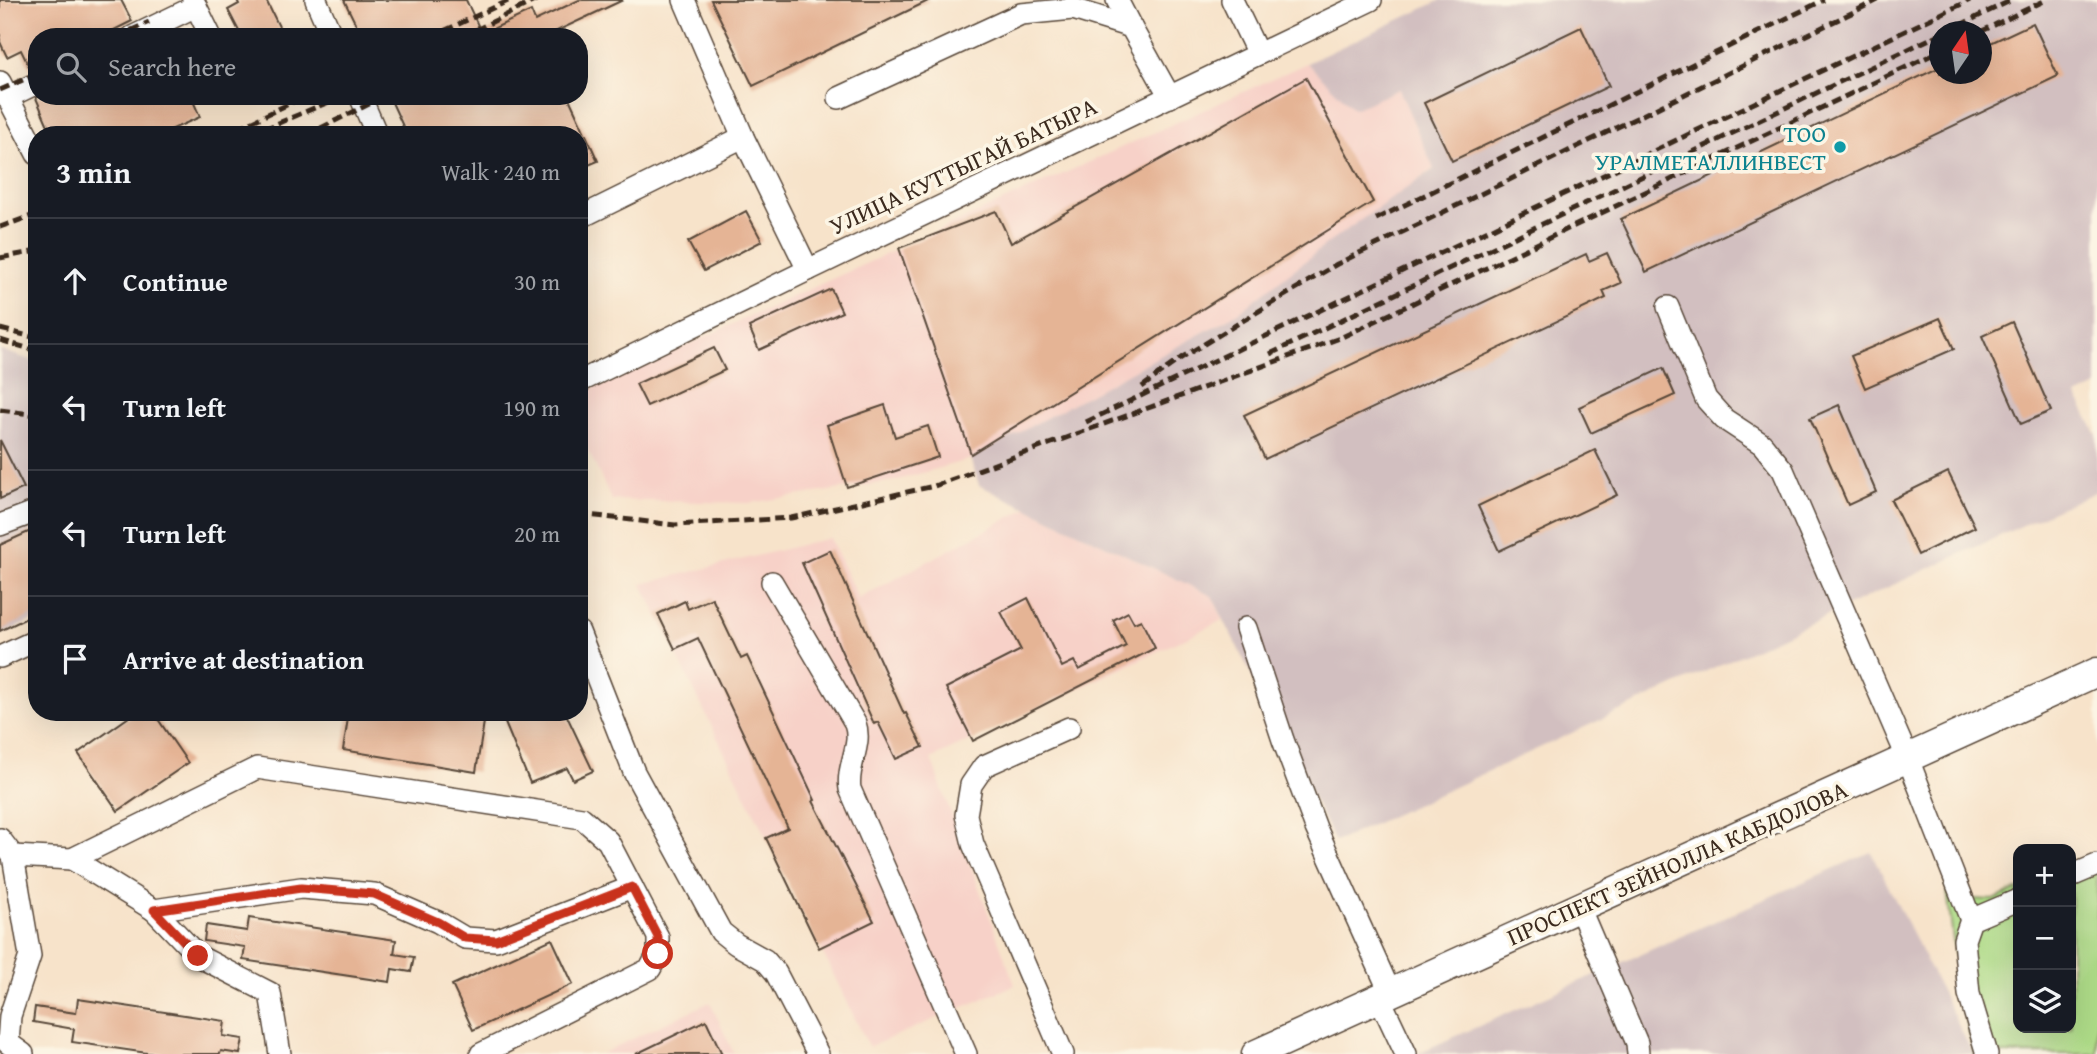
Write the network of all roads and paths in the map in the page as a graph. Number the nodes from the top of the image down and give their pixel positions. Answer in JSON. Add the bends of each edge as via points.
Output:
{"nodes":[{"id":1,"x":316,"y":0,"type":"edge"},
{"id":2,"x":684,"y":0,"type":"edge"},
{"id":3,"x":1117,"y":0,"type":"edge"},
{"id":4,"x":1232,"y":0,"type":"edge"},
{"id":5,"x":194,"y":3,"type":"edge"},
{"id":6,"x":1358,"y":3,"type":"edge"},
{"id":7,"x":1131,"y":27,"type":"junction"},
{"id":8,"x":148,"y":28,"type":"edge"},
{"id":9,"x":206,"y":28,"type":"edge"},
{"id":10,"x":328,"y":28,"type":"edge"},
{"id":11,"x":1258,"y":54,"type":"junction"},
{"id":12,"x":28,"y":85,"type":"edge"},
{"id":13,"x":4,"y":89,"type":"edge"},
{"id":14,"x":1170,"y":97,"type":"junction"},
{"id":15,"x":839,"y":98,"type":"dead end"},
{"id":16,"x":364,"y":105,"type":"edge"},
{"id":17,"x":373,"y":126,"type":"edge"},
{"id":18,"x":28,"y":136,"type":"edge"},
{"id":19,"x":743,"y":137,"type":"junction"},
{"id":20,"x":588,"y":214,"type":"edge"},
{"id":21,"x":808,"y":270,"type":"junction"},
{"id":22,"x":1668,"y":307,"type":"dead end"},
{"id":23,"x":588,"y":378,"type":"edge"},
{"id":24,"x":28,"y":514,"type":"edge"},
{"id":25,"x":0,"y":525,"type":"edge"},
{"id":26,"x":772,"y":582,"type":"dead end"},
{"id":27,"x":1246,"y":628,"type":"dead end"},
{"id":28,"x":28,"y":644,"type":"edge"},
{"id":29,"x":588,"y":655,"type":"edge"},
{"id":30,"x":0,"y":657,"type":"edge"},
{"id":31,"x":2097,"y":672,"type":"edge"},
{"id":32,"x":1069,"y":728,"type":"dead end"},
{"id":33,"x":1908,"y":759,"type":"junction"},
{"id":34,"x":7,"y":847,"type":"edge"},
{"id":35,"x":72,"y":859,"type":"junction"},
{"id":36,"x":2097,"y":865,"type":"edge"},
{"id":37,"x":2076,"y":874,"type":"edge"},
{"id":38,"x":632,"y":887,"type":"junction"},
{"id":39,"x":2013,"y":902,"type":"edge"},
{"id":40,"x":1580,"y":907,"type":"junction"},
{"id":41,"x":154,"y":910,"type":"junction"},
{"id":42,"x":1971,"y":920,"type":"junction"},
{"id":43,"x":1385,"y":994,"type":"junction"},
{"id":44,"x":23,"y":1054,"type":"edge"},
{"id":45,"x":280,"y":1054,"type":"edge"},
{"id":46,"x":481,"y":1054,"type":"edge"},
{"id":47,"x":818,"y":1054,"type":"edge"},
{"id":48,"x":966,"y":1054,"type":"edge"},
{"id":49,"x":1063,"y":1054,"type":"edge"},
{"id":50,"x":1256,"y":1054,"type":"edge"},
{"id":51,"x":1406,"y":1054,"type":"edge"},
{"id":52,"x":1638,"y":1054,"type":"edge"},
{"id":53,"x":1986,"y":1054,"type":"edge"}],
"edges":[{"from":1,"to":10,"type":"street"},
{"from":2,"to":19,"type":"street"},
{"from":3,"to":7,"type":"street"},
{"from":4,"to":11,"type":"street"},
{"from":5,"to":8,"type":"street"},
{"from":5,"to":9,"type":"street"},
{"from":6,"to":11,"type":"street","name":"УЛИЦА КУТТЫГАЙ БАТЫРА"},
{"from":7,"to":14,"type":"street"},
{"from":7,"to":15,"type":"street","via":[[1073,9],[1021,14]]},
{"from":11,"to":14,"type":"street","name":"УЛИЦА КУТТЫГАЙ БАТЫРА"},
{"from":12,"to":13,"type":"street"},
{"from":13,"to":18,"type":"street"},
{"from":14,"to":21,"type":"street","name":"УЛИЦА КУТТЫГАЙ БАТЫРА"},
{"from":16,"to":17,"type":"street"},
{"from":19,"to":20,"type":"street"},
{"from":19,"to":21,"type":"street"},
{"from":21,"to":23,"type":"street","name":"УЛИЦА КУТТЫГАЙ БАТЫРА"},
{"from":22,"to":33,"type":"street","via":[[1706,399],[1724,419],[1762,444],[1783,470]]},
{"from":24,"to":25,"type":"street"},
{"from":26,"to":48,"type":"street","via":[[855,723],[859,735],[848,777],[850,789]]},
{"from":27,"to":43,"type":"street","via":[[1316,828]]},
{"from":28,"to":30,"type":"street"},
{"from":29,"to":47,"type":"street","via":[[634,772],[721,932],[765,960]]},
{"from":31,"to":33,"type":"main road","name":"ПРОСПЕКТ ЗЕЙНОЛЛА КАБДОЛОВА"},
{"from":32,"to":49,"type":"street","via":[[984,766],[971,785],[966,815],[973,844]]},
{"from":33,"to":40,"type":"main road","name":"ПРОСПЕКТ ЗЕЙНОЛЛА КАБДОЛОВА"},
{"from":33,"to":42,"type":"street"},
{"from":34,"to":35,"type":"street"},
{"from":34,"to":44,"type":"street","via":[[30,956],[10,1016],[8,1043]]},
{"from":35,"to":38,"type":"street","via":[[257,768],[582,818],[608,841]]},
{"from":35,"to":41,"type":"street"},
{"from":36,"to":37,"type":"street"},
{"from":38,"to":41,"type":"street","via":[[496,940],[465,938],[374,894],[301,888]]},
{"from":38,"to":46,"type":"street","via":[[658,937],[658,954],[650,969]]},
{"from":39,"to":42,"type":"street"},
{"from":40,"to":43,"type":"main road","name":"ПРОСПЕКТ ЗЕЙНОЛЛА КАБДОЛОВА"},
{"from":40,"to":52,"type":"street"},
{"from":41,"to":45,"type":"street","via":[[198,956],[270,993]]},
{"from":42,"to":53,"type":"street","via":[[1964,940],[1969,994]]},
{"from":43,"to":50,"type":"main road","name":"ПРОСПЕКТ ЗЕЙНОЛЛА КАБДОЛОВА"},
{"from":43,"to":51,"type":"street"}]}
